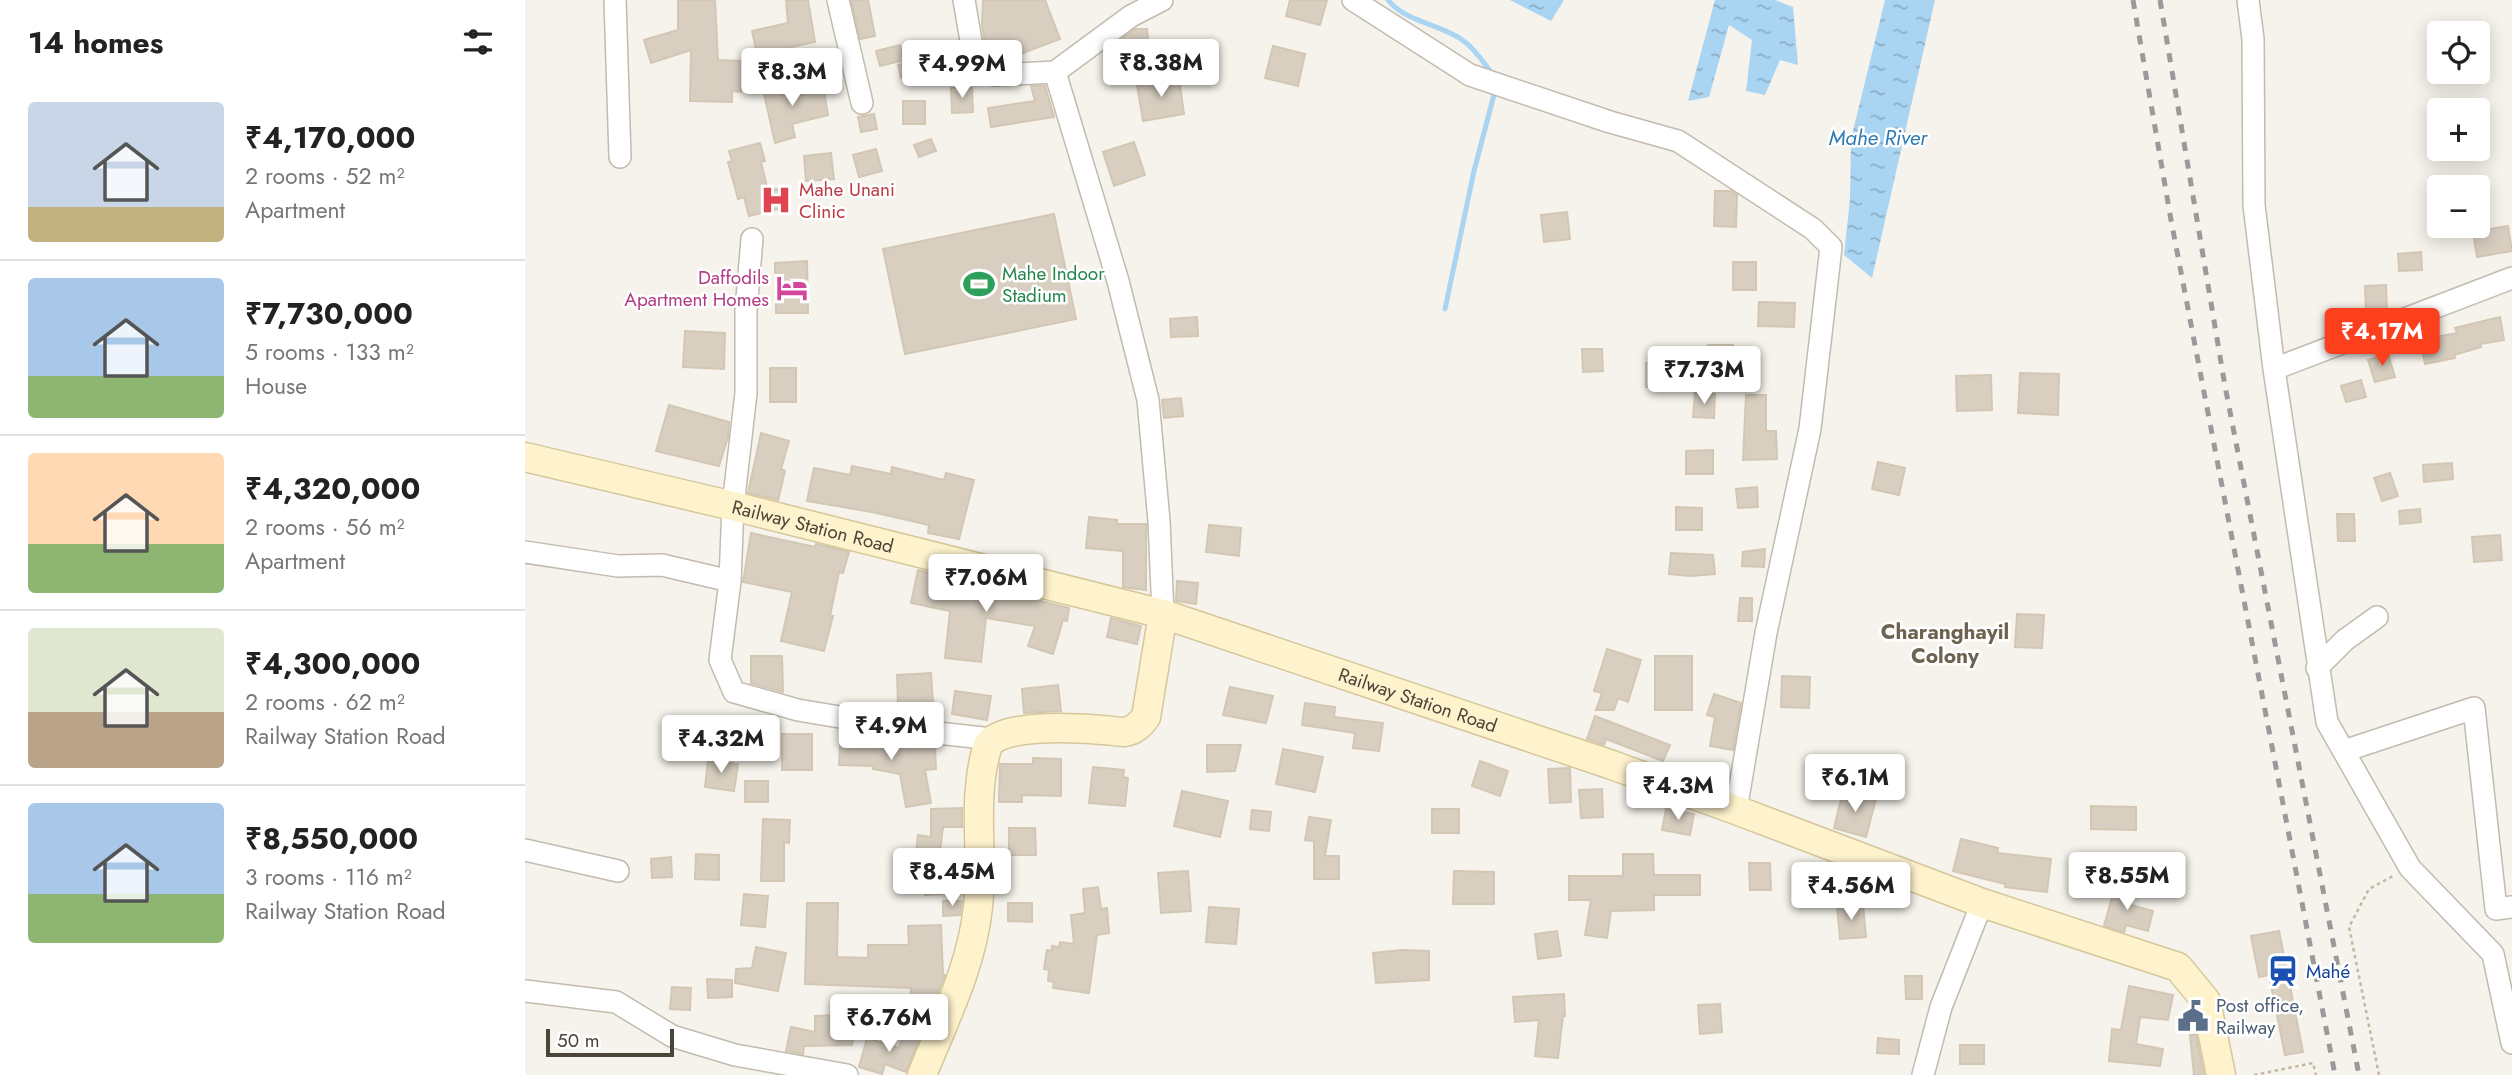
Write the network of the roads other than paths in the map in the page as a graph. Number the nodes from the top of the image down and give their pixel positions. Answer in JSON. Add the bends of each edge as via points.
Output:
{"nodes":[{"id":1,"x":615,"y":0,"type":"edge"},
{"id":2,"x":838,"y":0,"type":"edge"},
{"id":3,"x":964,"y":0,"type":"edge"},
{"id":4,"x":1162,"y":0,"type":"edge"},
{"id":5,"x":1353,"y":0,"type":"edge"},
{"id":6,"x":2248,"y":0,"type":"edge"},
{"id":7,"x":1132,"y":8,"type":"edge"},
{"id":8,"x":1055,"y":72,"type":"junction"},
{"id":9,"x":862,"y":103,"type":"dead end"},
{"id":10,"x":620,"y":157,"type":"dead end"},
{"id":11,"x":752,"y":239,"type":"dead end"},
{"id":12,"x":2512,"y":278,"type":"edge"},
{"id":13,"x":2274,"y":369,"type":"junction"},
{"id":14,"x":525,"y":457,"type":"edge"},
{"id":15,"x":733,"y":506,"type":"junction"},
{"id":16,"x":525,"y":552,"type":"edge"},
{"id":17,"x":730,"y":581,"type":"junction"},
{"id":18,"x":1163,"y":614,"type":"junction"},
{"id":19,"x":2377,"y":617,"type":"dead end"},
{"id":20,"x":2317,"y":668,"type":"junction"},
{"id":21,"x":992,"y":739,"type":"junction"},
{"id":22,"x":2344,"y":751,"type":"junction"},
{"id":23,"x":1736,"y":810,"type":"junction"},
{"id":24,"x":525,"y":850,"type":"edge"},
{"id":25,"x":618,"y":871,"type":"dead end"},
{"id":26,"x":1982,"y":903,"type":"junction"},
{"id":27,"x":2512,"y":907,"type":"edge"},
{"id":28,"x":525,"y":991,"type":"edge"},
{"id":29,"x":2512,"y":1043,"type":"edge"},
{"id":30,"x":780,"y":1069,"type":"edge"},
{"id":31,"x":846,"y":1075,"type":"edge"},
{"id":32,"x":922,"y":1075,"type":"edge"},
{"id":33,"x":1923,"y":1075,"type":"edge"},
{"id":34,"x":2221,"y":1075,"type":"edge"}],
"edges":[{"from":1,"to":10,"type":"street"},
{"from":2,"to":9,"type":"street"},
{"from":3,"to":8,"type":"street","via":[[976,70],[994,75]]},
{"from":4,"to":7,"type":"street"},
{"from":5,"to":23,"type":"street","via":[[1471,75],[1678,141],[1813,229],[1831,247],[1810,429],[1766,633]]},
{"from":6,"to":13,"type":"street","via":[[2253,39],[2254,205]]},
{"from":7,"to":8,"type":"street"},
{"from":8,"to":18,"type":"street","via":[[1118,281],[1148,400]]},
{"from":11,"to":15,"type":"street","via":[[747,393]]},
{"from":12,"to":13,"type":"street"},
{"from":13,"to":20,"type":"street"},
{"from":14,"to":15,"type":"street","name":"Railway Station Road"},
{"from":15,"to":17,"type":"street"},
{"from":15,"to":18,"type":"street","name":"Railway Station Road"},
{"from":16,"to":17,"type":"street","via":[[618,566],[663,565]]},
{"from":17,"to":21,"type":"street","via":[[720,660],[734,692],[797,710]]},
{"from":18,"to":21,"type":"street","via":[[1146,717],[1137,728],[1125,732],[1021,730]]},
{"from":18,"to":23,"type":"street","name":"Railway Station Road"},
{"from":19,"to":20,"type":"street"},
{"from":20,"to":22,"type":"street","via":[[2327,722]]},
{"from":21,"to":32,"type":"street","via":[[978,796],[979,905],[971,950]]},
{"from":22,"to":27,"type":"street","via":[[2474,708],[2496,909]]},
{"from":22,"to":29,"type":"street","via":[[2410,867],[2493,954]]},
{"from":23,"to":26,"type":"street","name":"Railway Station Road"},
{"from":24,"to":25,"type":"street"},
{"from":26,"to":33,"type":"street","via":[[1941,1007]]},
{"from":26,"to":34,"type":"street","name":"Railway Station Road","via":[[2178,967],[2206,1001]]},
{"from":28,"to":30,"type":"street","via":[[616,1002],[672,1036]]},
{"from":30,"to":31,"type":"street"}]}
